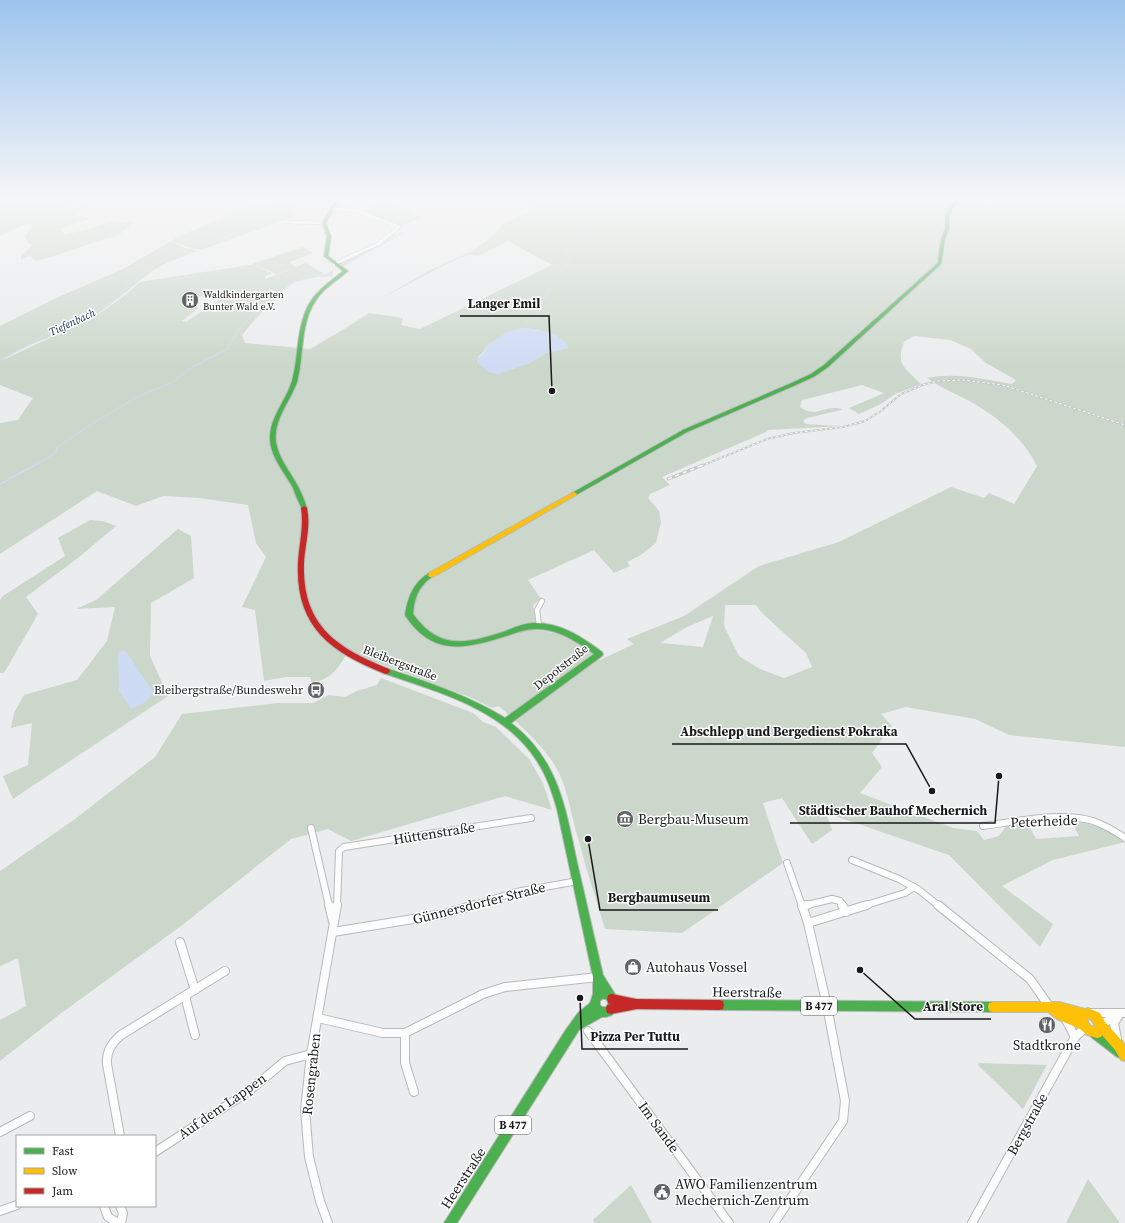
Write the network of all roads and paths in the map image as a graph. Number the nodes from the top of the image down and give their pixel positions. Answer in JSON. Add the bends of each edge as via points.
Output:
{"nodes":[{"id":1,"x":326,"y":255,"type":"edge"},
{"id":2,"x":356,"y":255,"type":"edge"},
{"id":3,"x":941,"y":255,"type":"edge"},
{"id":4,"x":338,"y":271,"type":"junction"},
{"id":5,"x":542,"y":602,"type":"dead end"},
{"id":6,"x":539,"y":626,"type":"junction"},
{"id":7,"x":505,"y":723,"type":"junction"},
{"id":8,"x":531,"y":818,"type":"dead end"},
{"id":9,"x":983,"y":826,"type":"dead end"},
{"id":10,"x":311,"y":828,"type":"dead end"},
{"id":11,"x":1125,"y":838,"type":"edge"},
{"id":12,"x":339,"y":851,"type":"joint"},
{"id":13,"x":852,"y":860,"type":"dead end"},
{"id":14,"x":787,"y":863,"type":"dead end"},
{"id":15,"x":578,"y":881,"type":"junction"},
{"id":16,"x":914,"y":888,"type":"junction"},
{"id":17,"x":802,"y":906,"type":"junction"},
{"id":18,"x":846,"y":912,"type":"junction"},
{"id":19,"x":808,"y":923,"type":"junction"},
{"id":20,"x":333,"y":928,"type":"junction"},
{"id":21,"x":180,"y":942,"type":"dead end"},
{"id":22,"x":225,"y":971,"type":"dead end"},
{"id":23,"x":598,"y":977,"type":"junction"},
{"id":24,"x":195,"y":990,"type":"junction"},
{"id":25,"x":185,"y":996,"type":"junction"},
{"id":26,"x":598,"y":996,"type":"junction"},
{"id":27,"x":610,"y":997,"type":"junction"},
{"id":28,"x":636,"y":1004,"type":"junction"},
{"id":29,"x":595,"y":1005,"type":"junction"},
{"id":30,"x":827,"y":1006,"type":"junction"},
{"id":31,"x":1050,"y":1007,"type":"junction"},
{"id":32,"x":611,"y":1009,"type":"junction"},
{"id":33,"x":601,"y":1012,"type":"junction"},
{"id":34,"x":1087,"y":1013,"type":"junction"},
{"id":35,"x":1122,"y":1014,"type":"edge"},
{"id":36,"x":1061,"y":1015,"type":"junction"},
{"id":37,"x":318,"y":1018,"type":"junction"},
{"id":38,"x":576,"y":1026,"type":"junction"},
{"id":39,"x":1084,"y":1026,"type":"junction"},
{"id":40,"x":1100,"y":1026,"type":"junction"},
{"id":41,"x":588,"y":1031,"type":"dead end"},
{"id":42,"x":405,"y":1032,"type":"junction"},
{"id":43,"x":1094,"y":1033,"type":"junction"},
{"id":44,"x":195,"y":1035,"type":"dead end"},
{"id":45,"x":1075,"y":1037,"type":"junction"},
{"id":46,"x":1119,"y":1046,"type":"junction"},
{"id":47,"x":311,"y":1054,"type":"junction"},
{"id":48,"x":1125,"y":1056,"type":"edge"},
{"id":49,"x":414,"y":1092,"type":"dead end"},
{"id":50,"x":30,"y":1116,"type":"dead end"},
{"id":51,"x":0,"y":1132,"type":"edge"},
{"id":52,"x":120,"y":1135,"type":"edge"},
{"id":53,"x":156,"y":1151,"type":"edge"},
{"id":54,"x":16,"y":1205,"type":"edge"},
{"id":55,"x":104,"y":1207,"type":"edge"},
{"id":56,"x":120,"y":1207,"type":"edge"},
{"id":57,"x":0,"y":1212,"type":"edge"},
{"id":58,"x":118,"y":1223,"type":"edge"},
{"id":59,"x":121,"y":1223,"type":"edge"},
{"id":60,"x":328,"y":1223,"type":"edge"},
{"id":61,"x":450,"y":1223,"type":"edge"},
{"id":62,"x":729,"y":1223,"type":"edge"},
{"id":63,"x":774,"y":1223,"type":"edge"},
{"id":64,"x":972,"y":1223,"type":"edge"}],
"edges":[{"from":1,"to":4,"type":"street"},
{"from":2,"to":4,"type":"street","via":[[347,260]]},
{"from":3,"to":6,"type":"street","via":[[940,263],[936,268],[813,375],[684,431],[428,576],[411,595],[409,615],[422,632],[437,641],[454,645],[471,643]]},
{"from":4,"to":7,"type":"street","name":"Bleibergstraße","via":[[310,305],[294,385],[277,415],[273,428],[277,454],[305,506],[306,521],[300,577],[303,601],[318,628],[330,641],[357,660],[468,700],[492,712]]},
{"from":5,"to":6,"type":"street","via":[[537,610]]},
{"from":6,"to":7,"type":"street","name":"Depotstraße","via":[[558,629],[576,637],[599,654]]},
{"from":7,"to":15,"type":"street","name":"Bleibergstraße","via":[[525,740],[542,761],[553,784]]},
{"from":8,"to":12,"type":"street","name":"Hüttenstraße","via":[[344,847]]},
{"from":9,"to":11,"type":"street","name":"Peterheide","via":[[1074,818],[1105,826]]},
{"from":10,"to":20,"type":"street","name":"Rosengraben"},
{"from":12,"to":20,"type":"street","name":"Rosengraben","via":[[337,905]]},
{"from":13,"to":16,"type":"street","via":[[899,879]]},
{"from":14,"to":17,"type":"street"},
{"from":15,"to":20,"type":"street","name":"Günnersdorfer Straße","via":[[516,892],[444,914]]},
{"from":15,"to":23,"type":"street","name":"Bleibergstraße"},
{"from":16,"to":18,"type":"street"},
{"from":16,"to":31,"type":"street","via":[[1030,979]]},
{"from":17,"to":18,"type":"street","via":[[832,899],[840,901]]},
{"from":17,"to":19,"type":"street"},
{"from":18,"to":19,"type":"street"},
{"from":19,"to":30,"type":"street"},
{"from":20,"to":37,"type":"street","name":"Rosengraben"},
{"from":21,"to":24,"type":"street"},
{"from":22,"to":24,"type":"street"},
{"from":23,"to":26,"type":"street","name":"Bleibergstraße"},
{"from":23,"to":27,"type":"street","name":"Bleibergstraße"},
{"from":23,"to":42,"type":"street","via":[[505,987],[483,994]]},
{"from":24,"to":25,"type":"street"},
{"from":25,"to":44,"type":"street"},
{"from":25,"to":52,"type":"street","via":[[121,1035],[108,1050],[107,1064]]},
{"from":26,"to":27,"type":"street","via":[[602,993]]},
{"from":26,"to":29,"type":"street"},
{"from":27,"to":28,"type":"street","name":"Heerstraße","number":"B 477"},
{"from":27,"to":32,"type":"street","via":[[613,1005]]},
{"from":28,"to":30,"type":"street","name":"Heerstraße","number":"B 477"},
{"from":28,"to":32,"type":"street","name":"Heerstraße","number":"B 477"},
{"from":29,"to":33,"type":"street"},
{"from":29,"to":38,"type":"street","name":"Heerstraße","number":"B 477"},
{"from":30,"to":31,"type":"street","name":"Heerstraße","number":"B 477"},
{"from":30,"to":63,"type":"street","via":[[845,1101],[843,1121]]},
{"from":31,"to":34,"type":"street","name":"Heerstraße","number":"B 477"},
{"from":31,"to":36,"type":"street"},
{"from":32,"to":33,"type":"street"},
{"from":33,"to":38,"type":"street","name":"Heerstraße","number":"B 477"},
{"from":34,"to":35,"type":"street"},
{"from":34,"to":39,"type":"street","via":[[1081,1018]]},
{"from":34,"to":40,"type":"street","via":[[1096,1017]]},
{"from":35,"to":40,"type":"street"},
{"from":35,"to":46,"type":"street","via":[[1114,1023]]},
{"from":36,"to":39,"type":"street"},
{"from":36,"to":45,"type":"street"},
{"from":37,"to":42,"type":"street","via":[[383,1033]]},
{"from":37,"to":47,"type":"street","name":"Rosengraben"},
{"from":38,"to":61,"type":"street","name":"Heerstraße","number":"B 477"},
{"from":39,"to":43,"type":"street"},
{"from":39,"to":45,"type":"street","name":"Bergstraße"},
{"from":40,"to":43,"type":"street","via":[[1099,1031]]},
{"from":40,"to":46,"type":"street"},
{"from":41,"to":62,"type":"street","name":"Im Sande"},
{"from":42,"to":49,"type":"street","via":[[405,1063]]},
{"from":43,"to":48,"type":"street"},
{"from":45,"to":64,"type":"street","name":"Bergstraße"},
{"from":46,"to":48,"type":"street"},
{"from":47,"to":53,"type":"street","name":"Auf dem Lappen","via":[[285,1061],[249,1091]]},
{"from":47,"to":60,"type":"street","name":"Rosengraben","via":[[305,1110],[309,1157]]},
{"from":50,"to":51,"type":"street"},
{"from":54,"to":57,"type":"street"},
{"from":55,"to":58,"type":"street","via":[[113,1222]]},
{"from":56,"to":59,"type":"street","via":[[123,1212]]}]}
